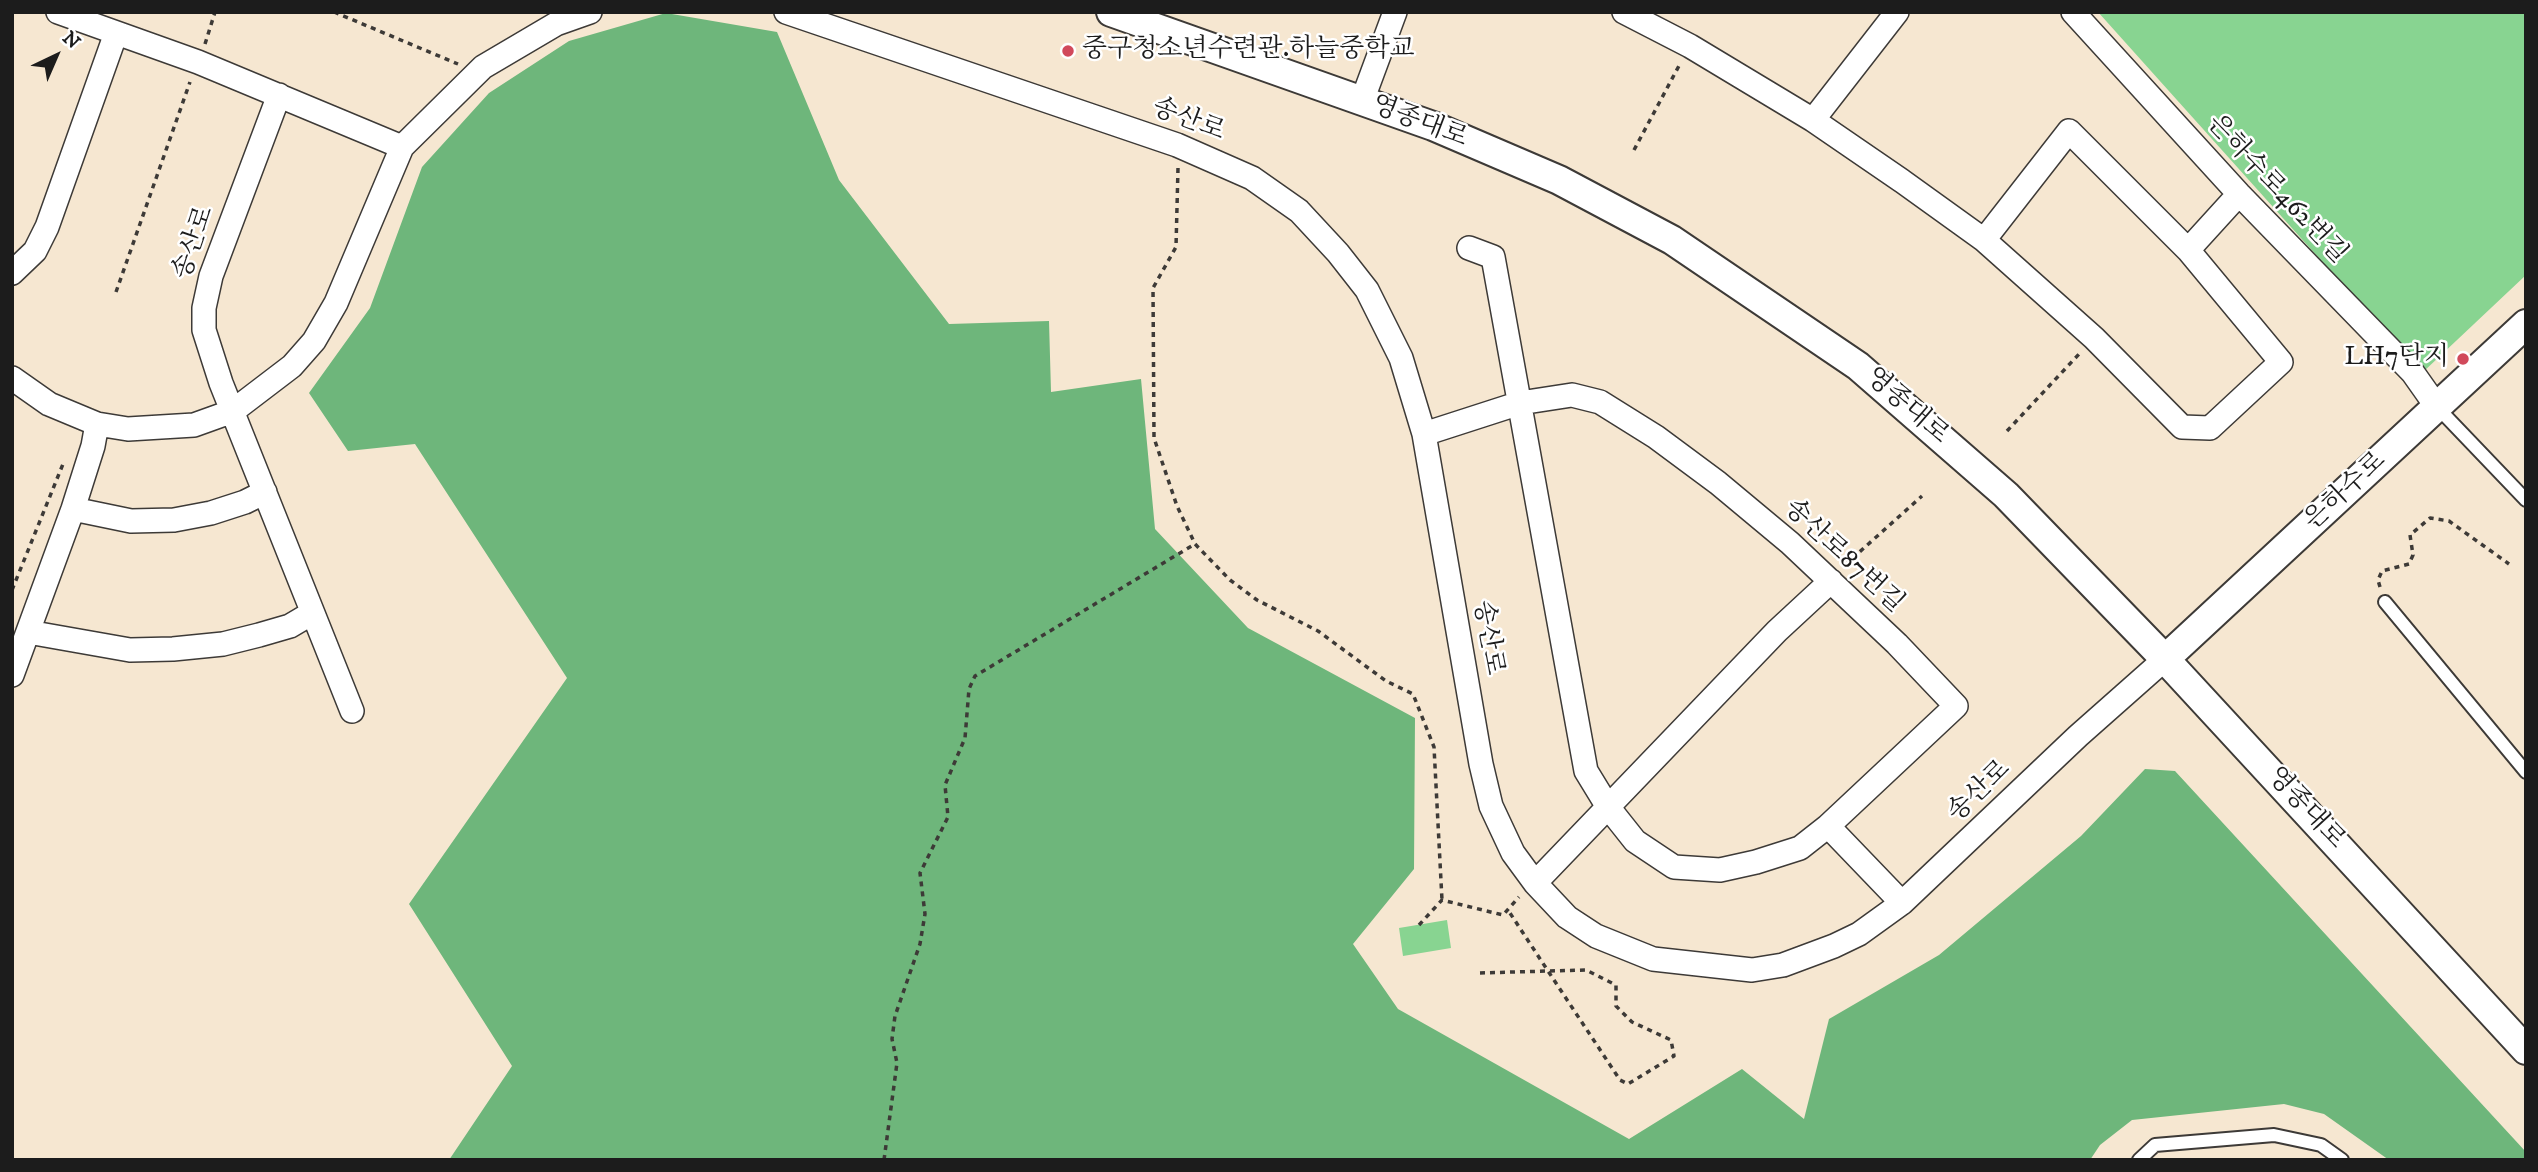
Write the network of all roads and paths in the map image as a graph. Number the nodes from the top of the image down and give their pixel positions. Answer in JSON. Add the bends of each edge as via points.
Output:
{"nodes":[{"id":1,"x":58,"y":12,"type":"edge"},
{"id":2,"x":215,"y":12,"type":"edge"},
{"id":3,"x":334,"y":12,"type":"edge"},
{"id":4,"x":590,"y":12,"type":"edge"},
{"id":5,"x":786,"y":12,"type":"edge"},
{"id":6,"x":1111,"y":12,"type":"edge"},
{"id":7,"x":1395,"y":12,"type":"edge"},
{"id":8,"x":1623,"y":12,"type":"edge"},
{"id":9,"x":1898,"y":12,"type":"edge"},
{"id":10,"x":2073,"y":12,"type":"edge"},
{"id":11,"x":116,"y":33,"type":"junction"},
{"id":12,"x":1690,"y":46,"type":"junction"},
{"id":13,"x":202,"y":52,"type":"dead end"},
{"id":14,"x":462,"y":66,"type":"dead end"},
{"id":15,"x":193,"y":73,"type":"dead end"},
{"id":16,"x":279,"y":95,"type":"junction"},
{"id":17,"x":1362,"y":101,"type":"junction"},
{"id":18,"x":1813,"y":120,"type":"junction"},
{"id":19,"x":402,"y":147,"type":"junction"},
{"id":20,"x":1634,"y":150,"type":"dead end"},
{"id":21,"x":1179,"y":159,"type":"dead end"},
{"id":22,"x":2239,"y":194,"type":"junction"},
{"id":23,"x":1984,"y":240,"type":"junction"},
{"id":24,"x":1469,"y":248,"type":"dead end"},
{"id":25,"x":2188,"y":250,"type":"junction"},
{"id":26,"x":12,"y":273,"type":"edge"},
{"id":27,"x":116,"y":292,"type":"dead end"},
{"id":28,"x":2526,"y":324,"type":"edge"},
{"id":29,"x":2094,"y":338,"type":"junction"},
{"id":30,"x":12,"y":378,"type":"edge"},
{"id":31,"x":1520,"y":403,"type":"junction"},
{"id":32,"x":2437,"y":407,"type":"junction"},
{"id":33,"x":233,"y":411,"type":"junction"},
{"id":34,"x":97,"y":424,"type":"junction"},
{"id":35,"x":2007,"y":431,"type":"dead end"},
{"id":36,"x":1424,"y":435,"type":"junction"},
{"id":37,"x":64,"y":461,"type":"dead end"},
{"id":38,"x":265,"y":492,"type":"junction"},
{"id":39,"x":1922,"y":496,"type":"dead end"},
{"id":40,"x":2526,"y":500,"type":"edge"},
{"id":41,"x":74,"y":509,"type":"junction"},
{"id":42,"x":1195,"y":544,"type":"junction"},
{"id":43,"x":2508,"y":564,"type":"dead end"},
{"id":44,"x":1835,"y":576,"type":"junction"},
{"id":45,"x":12,"y":590,"type":"edge"},
{"id":46,"x":2385,"y":602,"type":"joint"},
{"id":47,"x":312,"y":613,"type":"junction"},
{"id":48,"x":29,"y":632,"type":"junction"},
{"id":49,"x":2165,"y":659,"type":"junction"},
{"id":50,"x":12,"y":675,"type":"edge"},
{"id":51,"x":352,"y":711,"type":"dead end"},
{"id":52,"x":2526,"y":772,"type":"edge"},
{"id":53,"x":1608,"y":807,"type":"junction"},
{"id":54,"x":1828,"y":825,"type":"junction"},
{"id":55,"x":1529,"y":888,"type":"junction"},
{"id":56,"x":1442,"y":900,"type":"junction"},
{"id":57,"x":1902,"y":903,"type":"junction"},
{"id":58,"x":1508,"y":910,"type":"junction"},
{"id":59,"x":1419,"y":925,"type":"dead end"},
{"id":60,"x":1548,"y":971,"type":"junction"},
{"id":61,"x":1480,"y":973,"type":"dead end"},
{"id":62,"x":2526,"y":1050,"type":"edge"},
{"id":63,"x":884,"y":1160,"type":"edge"},
{"id":64,"x":2139,"y":1160,"type":"edge"},
{"id":65,"x":2342,"y":1160,"type":"edge"}],
"edges":[{"from":1,"to":11,"type":"street"},
{"from":2,"to":13,"type":"path"},
{"from":3,"to":14,"type":"path"},
{"from":4,"to":19,"type":"street","via":[[556,24],[483,67]]},
{"from":5,"to":36,"type":"street","name":"송산로","via":[[1177,145],[1252,178],[1299,211],[1367,290],[1401,358]]},
{"from":6,"to":17,"type":"street","name":"영종대로"},
{"from":7,"to":17,"type":"street"},
{"from":8,"to":12,"type":"street"},
{"from":9,"to":18,"type":"street"},
{"from":10,"to":22,"type":"street","name":"은하수로462번길"},
{"from":11,"to":16,"type":"street"},
{"from":11,"to":26,"type":"street","via":[[47,227],[35,251]]},
{"from":12,"to":18,"type":"street"},
{"from":12,"to":20,"type":"path"},
{"from":15,"to":27,"type":"path"},
{"from":16,"to":19,"type":"street"},
{"from":16,"to":33,"type":"street","name":"송산로","via":[[211,276],[204,308],[210,354]]},
{"from":17,"to":49,"type":"street","name":"영종대로","via":[[1559,180],[1639,222],[1858,366],[2006,495]]},
{"from":18,"to":23,"type":"street"},
{"from":19,"to":33,"type":"street","via":[[336,303],[314,341],[292,366]]},
{"from":21,"to":42,"type":"path","via":[[1176,247],[1153,288],[1154,438]]},
{"from":22,"to":25,"type":"street"},
{"from":22,"to":32,"type":"street","name":"은하수로462번길","via":[[2413,373]]},
{"from":23,"to":25,"type":"street","via":[[2069,131]]},
{"from":23,"to":29,"type":"street"},
{"from":24,"to":31,"type":"street","via":[[1493,257]]},
{"from":25,"to":29,"type":"street","via":[[2281,362],[2210,428],[2182,426]]},
{"from":28,"to":32,"type":"street","name":"은하수로"},
{"from":29,"to":35,"type":"path"},
{"from":30,"to":34,"type":"street","via":[[49,404]]},
{"from":31,"to":36,"type":"street","name":"송산로87번길"},
{"from":31,"to":44,"type":"street","name":"송산로87번길","via":[[1572,395],[1600,402],[1656,437]]},
{"from":31,"to":53,"type":"street","via":[[1586,771]]},
{"from":32,"to":40,"type":"lane"},
{"from":32,"to":49,"type":"street","name":"은하수로"},
{"from":33,"to":34,"type":"street","via":[[194,425],[163,429]]},
{"from":33,"to":38,"type":"street","name":"송산로"},
{"from":34,"to":41,"type":"street"},
{"from":36,"to":55,"type":"street","name":"송산로","via":[[1481,764],[1491,806]]},
{"from":37,"to":45,"type":"path"},
{"from":38,"to":41,"type":"street","via":[[211,513],[174,520],[131,521]]},
{"from":38,"to":47,"type":"street","name":"송산로"},
{"from":39,"to":44,"type":"path"},
{"from":41,"to":48,"type":"street"},
{"from":42,"to":56,"type":"path","via":[[1257,600],[1318,631],[1386,681],[1413,694],[1434,747]]},
{"from":42,"to":63,"type":"path","via":[[975,676],[969,689],[965,738],[945,786],[948,817],[920,873],[925,914],[920,944],[895,1016],[892,1039],[897,1063]]},
{"from":43,"to":46,"type":"path","via":[[2449,521],[2430,518],[2410,535],[2413,555],[2409,564],[2382,571],[2378,580]]},
{"from":44,"to":53,"type":"street"},
{"from":44,"to":54,"type":"street","name":"송산로87번길","via":[[1956,706]]},
{"from":46,"to":52,"type":"lane"},
{"from":47,"to":48,"type":"street","via":[[290,626],[247,638],[173,649],[130,650]]},
{"from":47,"to":51,"type":"street","name":"송산로"},
{"from":48,"to":50,"type":"street"},
{"from":49,"to":57,"type":"street","name":"송산로"},
{"from":49,"to":62,"type":"street","name":"영종대로"},
{"from":53,"to":54,"type":"street","via":[[1636,841],[1674,867],[1720,870],[1756,862],[1800,848]]},
{"from":53,"to":55,"type":"street"},
{"from":54,"to":57,"type":"street"},
{"from":55,"to":57,"type":"street","name":"송산로","via":[[1607,940],[1653,958],[1752,970],[1783,965],[1834,946]]},
{"from":55,"to":58,"type":"path"},
{"from":56,"to":58,"type":"path","via":[[1503,915]]},
{"from":56,"to":59,"type":"path"},
{"from":58,"to":60,"type":"path"},
{"from":60,"to":60,"type":"path","via":[[1620,1080],[1628,1084],[1674,1056],[1671,1040],[1632,1022],[1616,1006],[1616,985],[1586,970]]},
{"from":60,"to":61,"type":"path"},
{"from":64,"to":65,"type":"lane","via":[[2155,1145],[2274,1135],[2321,1145]]}]}
